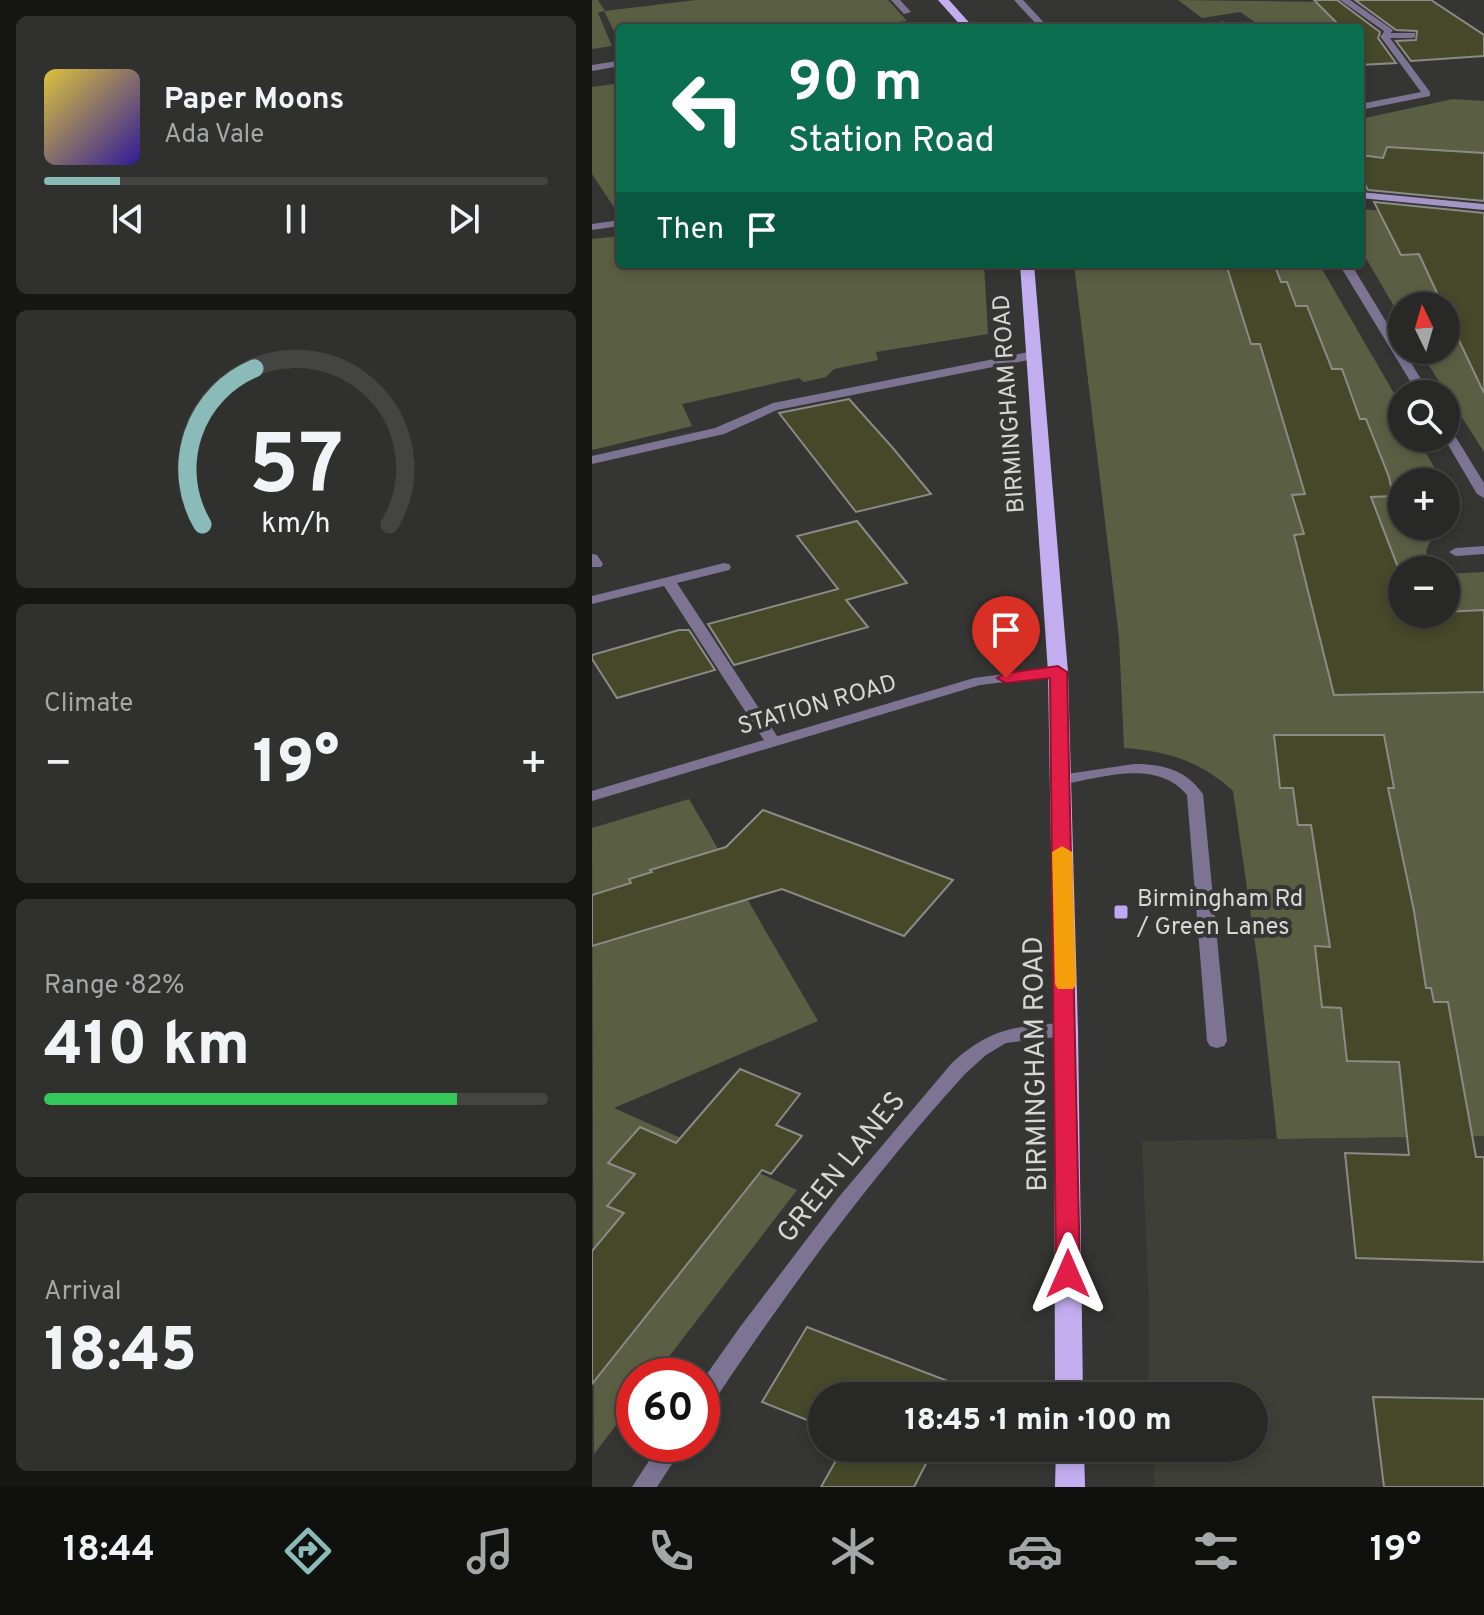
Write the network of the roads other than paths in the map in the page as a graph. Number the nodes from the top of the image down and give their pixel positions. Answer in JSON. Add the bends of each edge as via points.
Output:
{"nodes":[{"id":1,"x":895,"y":0,"type":"edge"},
{"id":2,"x":943,"y":0,"type":"edge"},
{"id":3,"x":1018,"y":0,"type":"edge"},
{"id":4,"x":1344,"y":0,"type":"edge"},
{"id":5,"x":907,"y":12,"type":"dead end"},
{"id":6,"x":965,"y":24,"type":"edge"},
{"id":7,"x":1041,"y":24,"type":"edge"},
{"id":8,"x":1412,"y":35,"type":"dead end"},
{"id":9,"x":1384,"y":36,"type":"junction"},
{"id":10,"x":616,"y":64,"type":"edge"},
{"id":11,"x":592,"y":68,"type":"edge"},
{"id":12,"x":1364,"y":106,"type":"edge"},
{"id":13,"x":1364,"y":195,"type":"edge"},
{"id":14,"x":1484,"y":207,"type":"edge"},
{"id":15,"x":616,"y":224,"type":"edge"},
{"id":16,"x":592,"y":227,"type":"edge"},
{"id":17,"x":1027,"y":268,"type":"edge"},
{"id":18,"x":1347,"y":268,"type":"edge"},
{"id":19,"x":1034,"y":355,"type":"junction"},
{"id":20,"x":1415,"y":380,"type":"edge"},
{"id":21,"x":1459,"y":452,"type":"edge"},
{"id":22,"x":592,"y":460,"type":"edge"},
{"id":23,"x":1484,"y":494,"type":"edge"},
{"id":24,"x":1484,"y":550,"type":"edge"},
{"id":25,"x":1456,"y":552,"type":"dead end"},
{"id":26,"x":724,"y":567,"type":"dead end"},
{"id":27,"x":668,"y":581,"type":"junction"},
{"id":28,"x":592,"y":600,"type":"edge"},
{"id":29,"x":1058,"y":672,"type":"junction"},
{"id":30,"x":773,"y":742,"type":"junction"},
{"id":31,"x":1060,"y":780,"type":"junction"},
{"id":32,"x":592,"y":796,"type":"edge"},
{"id":33,"x":1066,"y":1030,"type":"junction"},
{"id":34,"x":1217,"y":1041,"type":"dead end"},
{"id":35,"x":720,"y":1375,"type":"edge"},
{"id":36,"x":1069,"y":1382,"type":"edge"},
{"id":37,"x":661,"y":1462,"type":"edge"},
{"id":38,"x":1070,"y":1462,"type":"edge"},
{"id":39,"x":644,"y":1487,"type":"edge"},
{"id":40,"x":1070,"y":1487,"type":"edge"}],
"edges":[{"from":1,"to":5,"type":"street"},
{"from":2,"to":6,"type":"main road"},
{"from":3,"to":7,"type":"street"},
{"from":4,"to":9,"type":"street","via":[[1389,30]]},
{"from":8,"to":9,"type":"street"},
{"from":9,"to":12,"type":"street","via":[[1427,94]]},
{"from":10,"to":11,"type":"street"},
{"from":13,"to":14,"type":"street"},
{"from":15,"to":16,"type":"street"},
{"from":17,"to":19,"type":"main road","name":"BIRMINGHAM ROAD"},
{"from":18,"to":20,"type":"street"},
{"from":19,"to":22,"type":"street","via":[[773,407],[719,431]]},
{"from":19,"to":29,"type":"main road","name":"BIRMINGHAM ROAD"},
{"from":21,"to":23,"type":"street"},
{"from":24,"to":25,"type":"street"},
{"from":26,"to":27,"type":"street"},
{"from":27,"to":28,"type":"street"},
{"from":27,"to":30,"type":"street"},
{"from":29,"to":30,"type":"street","name":"STATION ROAD","via":[[979,681]]},
{"from":29,"to":31,"type":"main road","name":"BIRMINGHAM ROAD"},
{"from":30,"to":32,"type":"street","name":"STATION ROAD"},
{"from":31,"to":33,"type":"main road","name":"BIRMINGHAM ROAD"},
{"from":31,"to":34,"type":"street","via":[[1151,768],[1187,781],[1195,794]]},
{"from":33,"to":35,"type":"street","name":"GREEN LANES","via":[[1022,1032],[979,1050],[843,1205]]},
{"from":33,"to":36,"type":"main road","name":"BIRMINGHAM ROAD"},
{"from":37,"to":39,"type":"street"},
{"from":38,"to":40,"type":"main road"}]}
